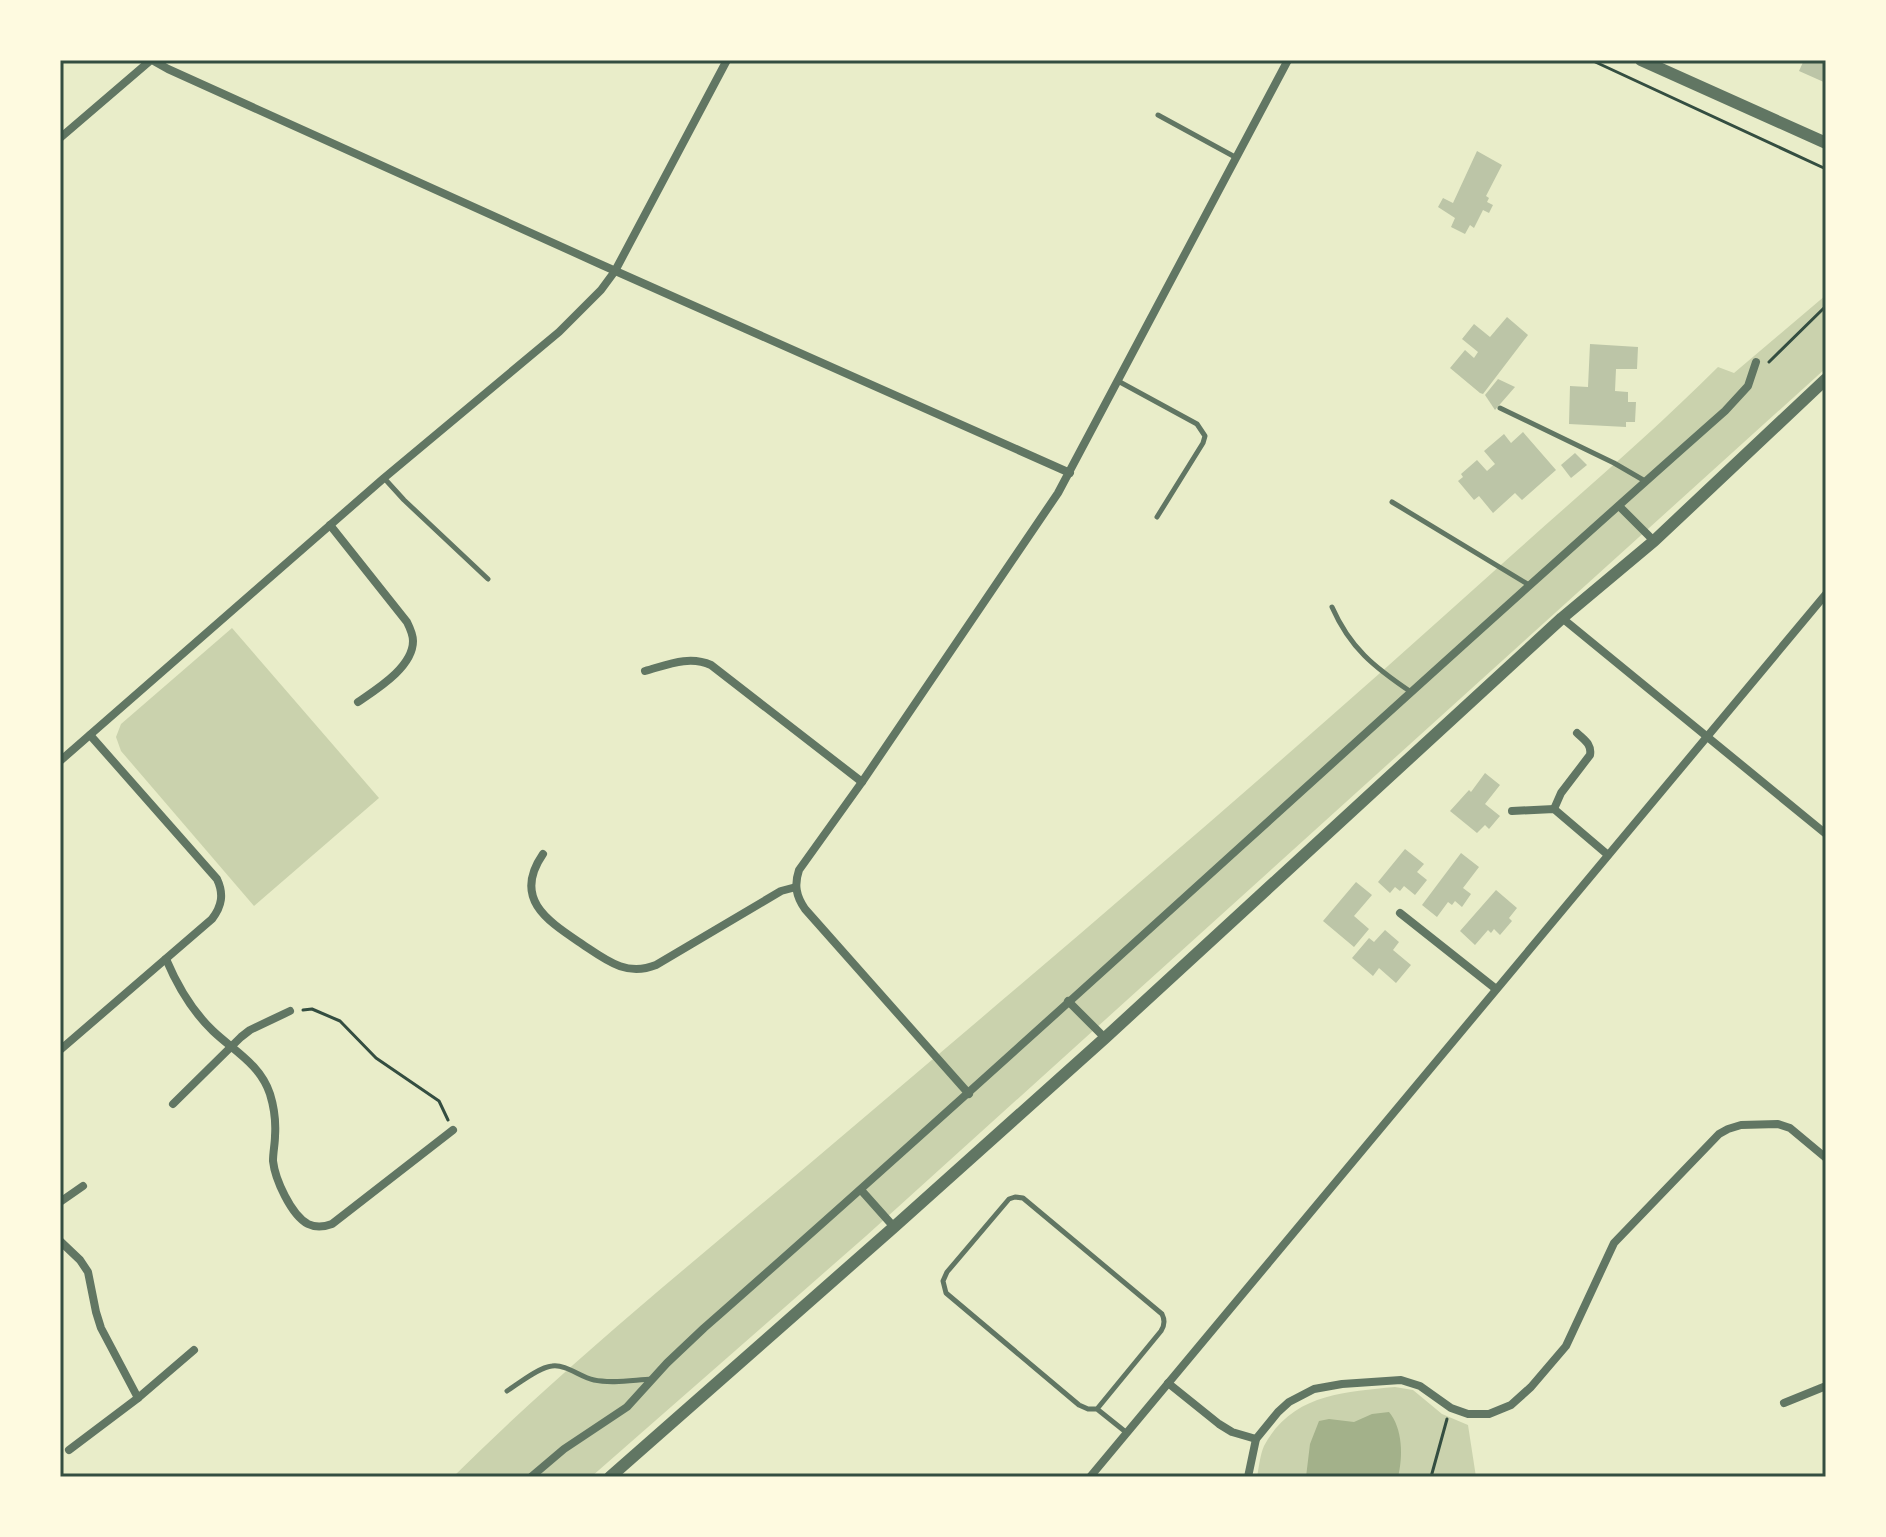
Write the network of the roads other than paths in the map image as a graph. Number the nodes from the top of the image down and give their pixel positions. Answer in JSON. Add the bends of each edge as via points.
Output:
{"nodes":[{"id":1,"x":152,"y":60,"type":"edge"},
{"id":2,"x":727,"y":60,"type":"edge"},
{"id":3,"x":1288,"y":60,"type":"edge"},
{"id":4,"x":1641,"y":60,"type":"edge"},
{"id":5,"x":1158,"y":115,"type":"dead end"},
{"id":6,"x":60,"y":138,"type":"edge"},
{"id":7,"x":1826,"y":143,"type":"edge"},
{"id":8,"x":1236,"y":158,"type":"junction"},
{"id":9,"x":615,"y":271,"type":"junction"},
{"id":10,"x":1756,"y":362,"type":"dead end"},
{"id":11,"x":1826,"y":379,"type":"edge"},
{"id":12,"x":1118,"y":381,"type":"junction"},
{"id":13,"x":1500,"y":408,"type":"dead end"},
{"id":14,"x":1070,"y":473,"type":"junction"},
{"id":15,"x":384,"y":478,"type":"junction"},
{"id":16,"x":1645,"y":481,"type":"junction"},
{"id":17,"x":1392,"y":502,"type":"dead end"},
{"id":18,"x":1619,"y":506,"type":"junction"},
{"id":19,"x":1157,"y":517,"type":"dead end"},
{"id":20,"x":330,"y":525,"type":"junction"},
{"id":21,"x":1654,"y":541,"type":"junction"},
{"id":22,"x":488,"y":579,"type":"dead end"},
{"id":23,"x":1529,"y":585,"type":"junction"},
{"id":24,"x":1826,"y":594,"type":"edge"},
{"id":25,"x":1332,"y":607,"type":"dead end"},
{"id":26,"x":1562,"y":618,"type":"junction"},
{"id":27,"x":645,"y":671,"type":"dead end"},
{"id":28,"x":1411,"y":692,"type":"junction"},
{"id":29,"x":358,"y":702,"type":"dead end"},
{"id":30,"x":1577,"y":733,"type":"dead end"},
{"id":31,"x":90,"y":735,"type":"junction"},
{"id":32,"x":1707,"y":736,"type":"junction"},
{"id":33,"x":60,"y":761,"type":"edge"},
{"id":34,"x":862,"y":782,"type":"junction"},
{"id":35,"x":1554,"y":809,"type":"junction"},
{"id":36,"x":1512,"y":811,"type":"dead end"},
{"id":37,"x":1826,"y":834,"type":"edge"},
{"id":38,"x":543,"y":854,"type":"dead end"},
{"id":39,"x":1608,"y":855,"type":"junction"},
{"id":40,"x":796,"y":887,"type":"junction"},
{"id":41,"x":1400,"y":913,"type":"dead end"},
{"id":42,"x":166,"y":959,"type":"junction"},
{"id":43,"x":1496,"y":989,"type":"junction"},
{"id":44,"x":1068,"y":1001,"type":"junction"},
{"id":45,"x":290,"y":1011,"type":"road end"},
{"id":46,"x":1105,"y":1038,"type":"junction"},
{"id":47,"x":232,"y":1046,"type":"junction"},
{"id":48,"x":60,"y":1050,"type":"edge"},
{"id":49,"x":969,"y":1094,"type":"junction"},
{"id":50,"x":173,"y":1104,"type":"dead end"},
{"id":51,"x":453,"y":1130,"type":"road end"},
{"id":52,"x":1826,"y":1158,"type":"edge"},
{"id":53,"x":83,"y":1186,"type":"dead end"},
{"id":54,"x":861,"y":1190,"type":"junction"},
{"id":55,"x":60,"y":1202,"type":"edge"},
{"id":56,"x":894,"y":1227,"type":"junction"},
{"id":57,"x":60,"y":1241,"type":"edge"},
{"id":58,"x":194,"y":1350,"type":"dead end"},
{"id":59,"x":653,"y":1379,"type":"junction"},
{"id":60,"x":1168,"y":1383,"type":"junction"},
{"id":61,"x":1826,"y":1386,"type":"edge"},
{"id":62,"x":507,"y":1391,"type":"dead end"},
{"id":63,"x":138,"y":1398,"type":"junction"},
{"id":64,"x":1784,"y":1403,"type":"dead end"},
{"id":65,"x":1097,"y":1409,"type":"junction"},
{"id":66,"x":1127,"y":1433,"type":"junction"},
{"id":67,"x":1256,"y":1439,"type":"junction"},
{"id":68,"x":69,"y":1450,"type":"dead end"},
{"id":69,"x":531,"y":1477,"type":"edge"},
{"id":70,"x":610,"y":1477,"type":"edge"},
{"id":71,"x":1090,"y":1477,"type":"edge"},
{"id":72,"x":1248,"y":1477,"type":"edge"}],
"edges":[{"from":1,"to":6,"type":"street"},
{"from":1,"to":9,"type":"street"},
{"from":2,"to":9,"type":"street"},
{"from":3,"to":8,"type":"street"},
{"from":4,"to":7,"type":"street"},
{"from":5,"to":8,"type":"lane"},
{"from":8,"to":12,"type":"street"},
{"from":9,"to":14,"type":"street"},
{"from":9,"to":15,"type":"street","via":[[559,332]]},
{"from":10,"to":16,"type":"street","via":[[1743,393]]},
{"from":11,"to":21,"type":"street"},
{"from":12,"to":14,"type":"street"},
{"from":12,"to":19,"type":"lane","via":[[1197,424],[1205,436]]},
{"from":13,"to":16,"type":"lane"},
{"from":14,"to":34,"type":"street"},
{"from":15,"to":20,"type":"street"},
{"from":15,"to":22,"type":"lane"},
{"from":16,"to":18,"type":"street"},
{"from":17,"to":23,"type":"lane"},
{"from":18,"to":21,"type":"street"},
{"from":18,"to":23,"type":"street"},
{"from":20,"to":29,"type":"street","via":[[407,622],[413,637],[412,649],[397,672]]},
{"from":20,"to":31,"type":"street"},
{"from":21,"to":26,"type":"street"},
{"from":23,"to":28,"type":"street"},
{"from":24,"to":32,"type":"street"},
{"from":25,"to":28,"type":"lane","via":[[1353,644],[1376,669]]},
{"from":26,"to":32,"type":"street"},
{"from":26,"to":46,"type":"street"},
{"from":27,"to":34,"type":"street","via":[[689,659],[711,665]]},
{"from":28,"to":44,"type":"street"},
{"from":30,"to":35,"type":"street","via":[[1588,743],[1590,755]]},
{"from":31,"to":33,"type":"street"},
{"from":31,"to":42,"type":"street","via":[[221,888],[217,913]]},
{"from":32,"to":37,"type":"street"},
{"from":32,"to":39,"type":"street"},
{"from":34,"to":40,"type":"street","via":[[799,870]]},
{"from":35,"to":36,"type":"street"},
{"from":35,"to":39,"type":"street"},
{"from":38,"to":40,"type":"street","via":[[532,889],[545,918],[615,966],[633,970],[656,965]]},
{"from":39,"to":43,"type":"street"},
{"from":40,"to":49,"type":"street","via":[[805,909]]},
{"from":41,"to":43,"type":"street"},
{"from":42,"to":47,"type":"street","via":[[198,1015]]},
{"from":42,"to":48,"type":"street"},
{"from":43,"to":60,"type":"street"},
{"from":44,"to":46,"type":"street"},
{"from":44,"to":49,"type":"street"},
{"from":45,"to":47,"type":"street","via":[[250,1030]]},
{"from":46,"to":56,"type":"street"},
{"from":47,"to":50,"type":"street"},
{"from":47,"to":51,"type":"street","via":[[257,1069],[269,1090],[278,1182],[297,1214],[312,1226],[332,1224]]},
{"from":49,"to":54,"type":"street"},
{"from":52,"to":67,"type":"street","via":[[1778,1124],[1741,1125],[1719,1134],[1610,1248],[1566,1346],[1511,1405],[1489,1414],[1468,1414],[1401,1380],[1328,1386],[1289,1402]]},
{"from":53,"to":55,"type":"street"},
{"from":54,"to":56,"type":"street"},
{"from":54,"to":59,"type":"street"},
{"from":56,"to":70,"type":"street"},
{"from":57,"to":63,"type":"street","via":[[88,1272],[101,1328]]},
{"from":58,"to":63,"type":"street"},
{"from":59,"to":62,"type":"lane","via":[[603,1382],[552,1365]]},
{"from":59,"to":69,"type":"street","via":[[627,1407]]},
{"from":60,"to":66,"type":"street"},
{"from":60,"to":67,"type":"street","via":[[1219,1424]]},
{"from":61,"to":64,"type":"street"},
{"from":63,"to":68,"type":"street"},
{"from":65,"to":65,"type":"lane","via":[[1079,1405],[946,1293],[947,1272],[1009,1199],[1027,1201],[1164,1318],[1164,1327]]},
{"from":65,"to":66,"type":"lane"},
{"from":66,"to":71,"type":"street"},
{"from":67,"to":72,"type":"street"}]}
